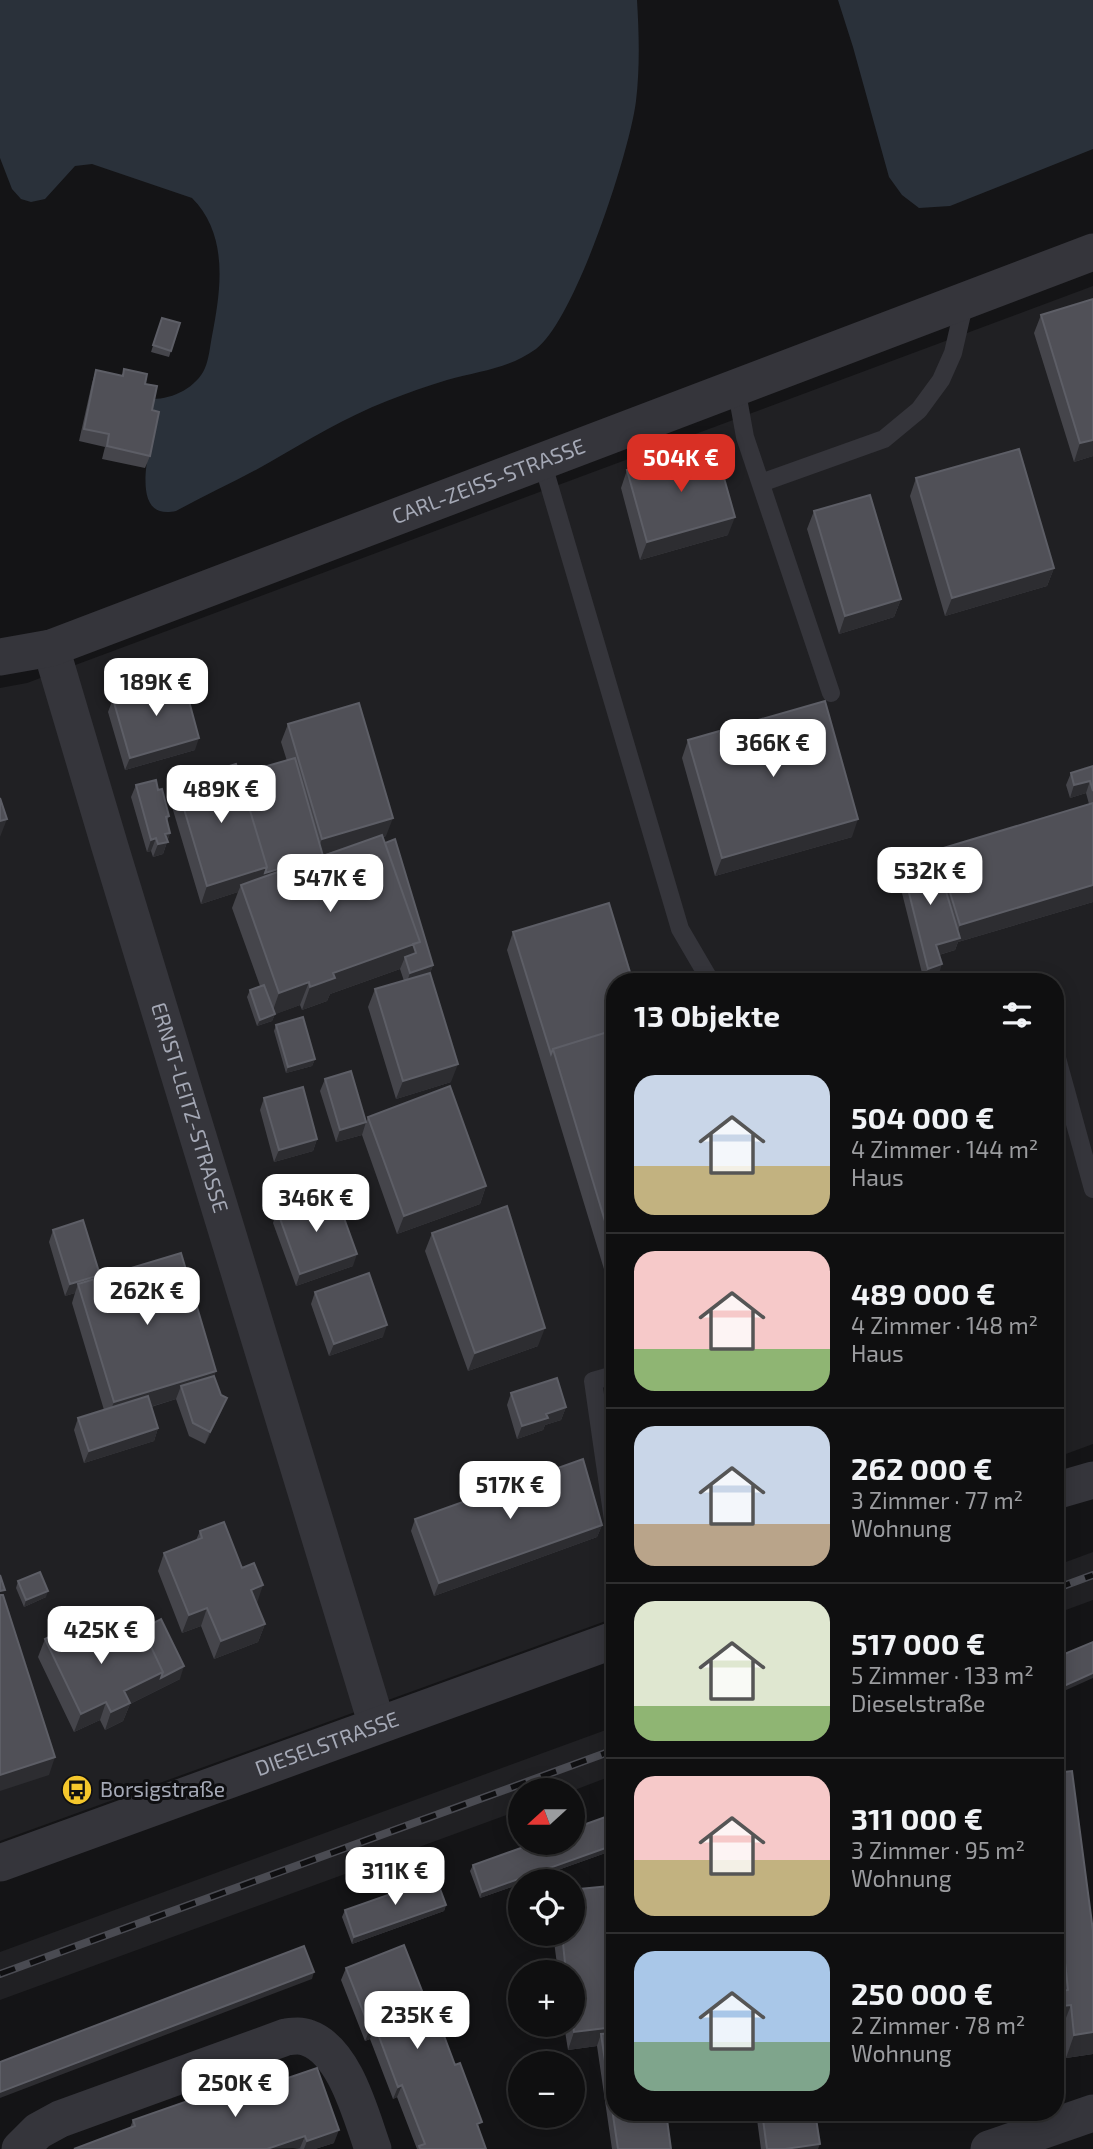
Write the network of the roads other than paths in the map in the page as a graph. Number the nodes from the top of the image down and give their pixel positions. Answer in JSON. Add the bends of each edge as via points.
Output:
{"nodes":[{"id":1,"x":1093,"y":252,"type":"edge"},
{"id":2,"x":965,"y":301,"type":"junction"},
{"id":3,"x":736,"y":387,"type":"junction"},
{"id":4,"x":542,"y":461,"type":"junction"},
{"id":5,"x":761,"y":483,"type":"junction"},
{"id":6,"x":51,"y":648,"type":"junction"},
{"id":7,"x":0,"y":657,"type":"edge"},
{"id":8,"x":831,"y":693,"type":"dead end"},
{"id":9,"x":706,"y":973,"type":"edge"},
{"id":10,"x":1064,"y":1084,"type":"edge"},
{"id":11,"x":1093,"y":1189,"type":"edge"},
{"id":12,"x":606,"y":1377,"type":"edge"},
{"id":13,"x":606,"y":1471,"type":"edge"},
{"id":14,"x":1093,"y":1480,"type":"edge"},
{"id":15,"x":1064,"y":1489,"type":"edge"},
{"id":16,"x":606,"y":1643,"type":"edge"},
{"id":17,"x":377,"y":1725,"type":"junction"},
{"id":18,"x":0,"y":1863,"type":"edge"},
{"id":19,"x":1093,"y":2113,"type":"edge"},
{"id":20,"x":20,"y":2149,"type":"edge"},
{"id":21,"x":373,"y":2149,"type":"edge"},
{"id":22,"x":989,"y":2149,"type":"edge"}],
"edges":[{"from":1,"to":2,"type":"street","name":"CARL-ZEISS-STRASSE"},
{"from":2,"to":3,"type":"street","name":"CARL-ZEISS-STRASSE"},
{"from":2,"to":5,"type":"lane","via":[[953,353],[919,410],[884,439]]},
{"from":3,"to":4,"type":"street","name":"CARL-ZEISS-STRASSE"},
{"from":3,"to":5,"type":"lane"},
{"from":4,"to":6,"type":"street","name":"CARL-ZEISS-STRASSE"},
{"from":4,"to":9,"type":"lane","via":[[680,929]]},
{"from":5,"to":8,"type":"lane"},
{"from":6,"to":7,"type":"street","name":"CARL-ZEISS-STRASSE"},
{"from":6,"to":17,"type":"street","name":"ERNST-LEITZ-STRASSE"},
{"from":10,"to":11,"type":"lane"},
{"from":12,"to":13,"type":"lane","via":[[593,1381]]},
{"from":14,"to":15,"type":"street"},
{"from":16,"to":17,"type":"street","name":"DIESELSTRASSE"},
{"from":17,"to":18,"type":"street","name":"DIESELSTRASSE"},
{"from":19,"to":22,"type":"street"},
{"from":20,"to":21,"type":"street","via":[[38,2131],[60,2119],[286,2037],[300,2036],[318,2043],[339,2064]]}]}
